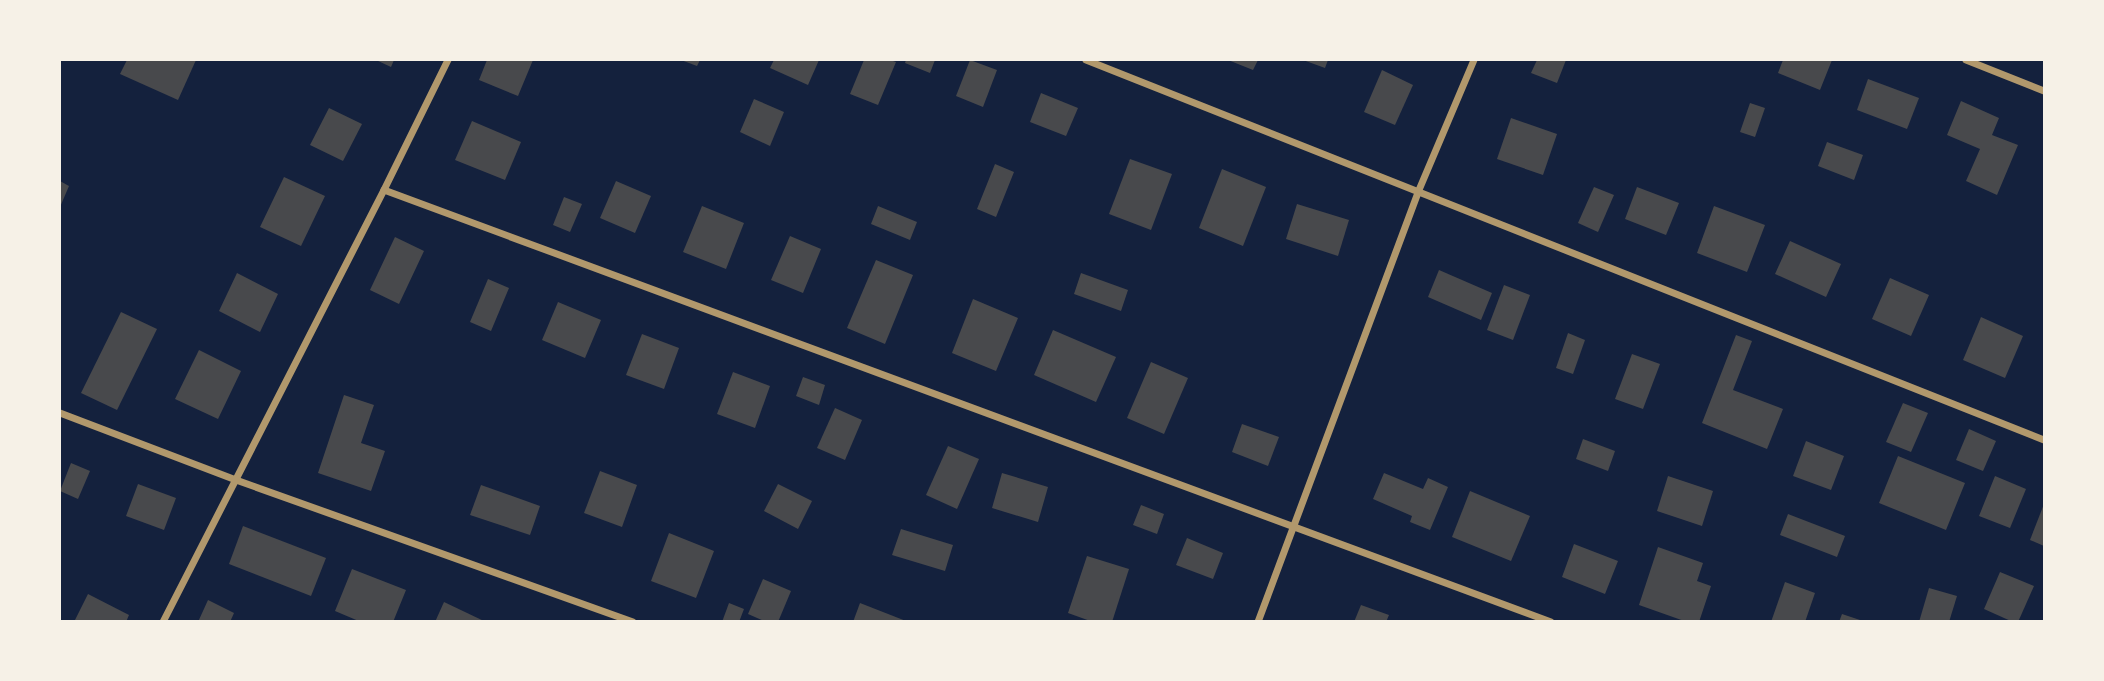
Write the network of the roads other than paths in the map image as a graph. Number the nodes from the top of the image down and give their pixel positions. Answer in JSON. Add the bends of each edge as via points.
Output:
{"nodes":[{"id":1,"x":448,"y":60,"type":"edge"},
{"id":2,"x":1086,"y":60,"type":"edge"},
{"id":3,"x":1474,"y":60,"type":"edge"},
{"id":4,"x":1966,"y":60,"type":"edge"},
{"id":5,"x":2045,"y":91,"type":"edge"},
{"id":6,"x":384,"y":190,"type":"junction"},
{"id":7,"x":1419,"y":190,"type":"junction"},
{"id":8,"x":60,"y":413,"type":"edge"},
{"id":9,"x":2045,"y":440,"type":"edge"},
{"id":10,"x":236,"y":480,"type":"junction"},
{"id":11,"x":1294,"y":525,"type":"junction"},
{"id":12,"x":163,"y":621,"type":"edge"},
{"id":13,"x":633,"y":621,"type":"edge"},
{"id":14,"x":1258,"y":621,"type":"edge"},
{"id":15,"x":1550,"y":621,"type":"edge"}],
"edges":[{"from":1,"to":6,"type":"street"},
{"from":2,"to":7,"type":"street"},
{"from":3,"to":7,"type":"street"},
{"from":4,"to":5,"type":"street"},
{"from":6,"to":10,"type":"street"},
{"from":6,"to":11,"type":"street"},
{"from":7,"to":9,"type":"street"},
{"from":7,"to":11,"type":"street"},
{"from":8,"to":10,"type":"street"},
{"from":10,"to":12,"type":"street"},
{"from":10,"to":13,"type":"street"},
{"from":11,"to":14,"type":"street"},
{"from":11,"to":15,"type":"street"}]}
